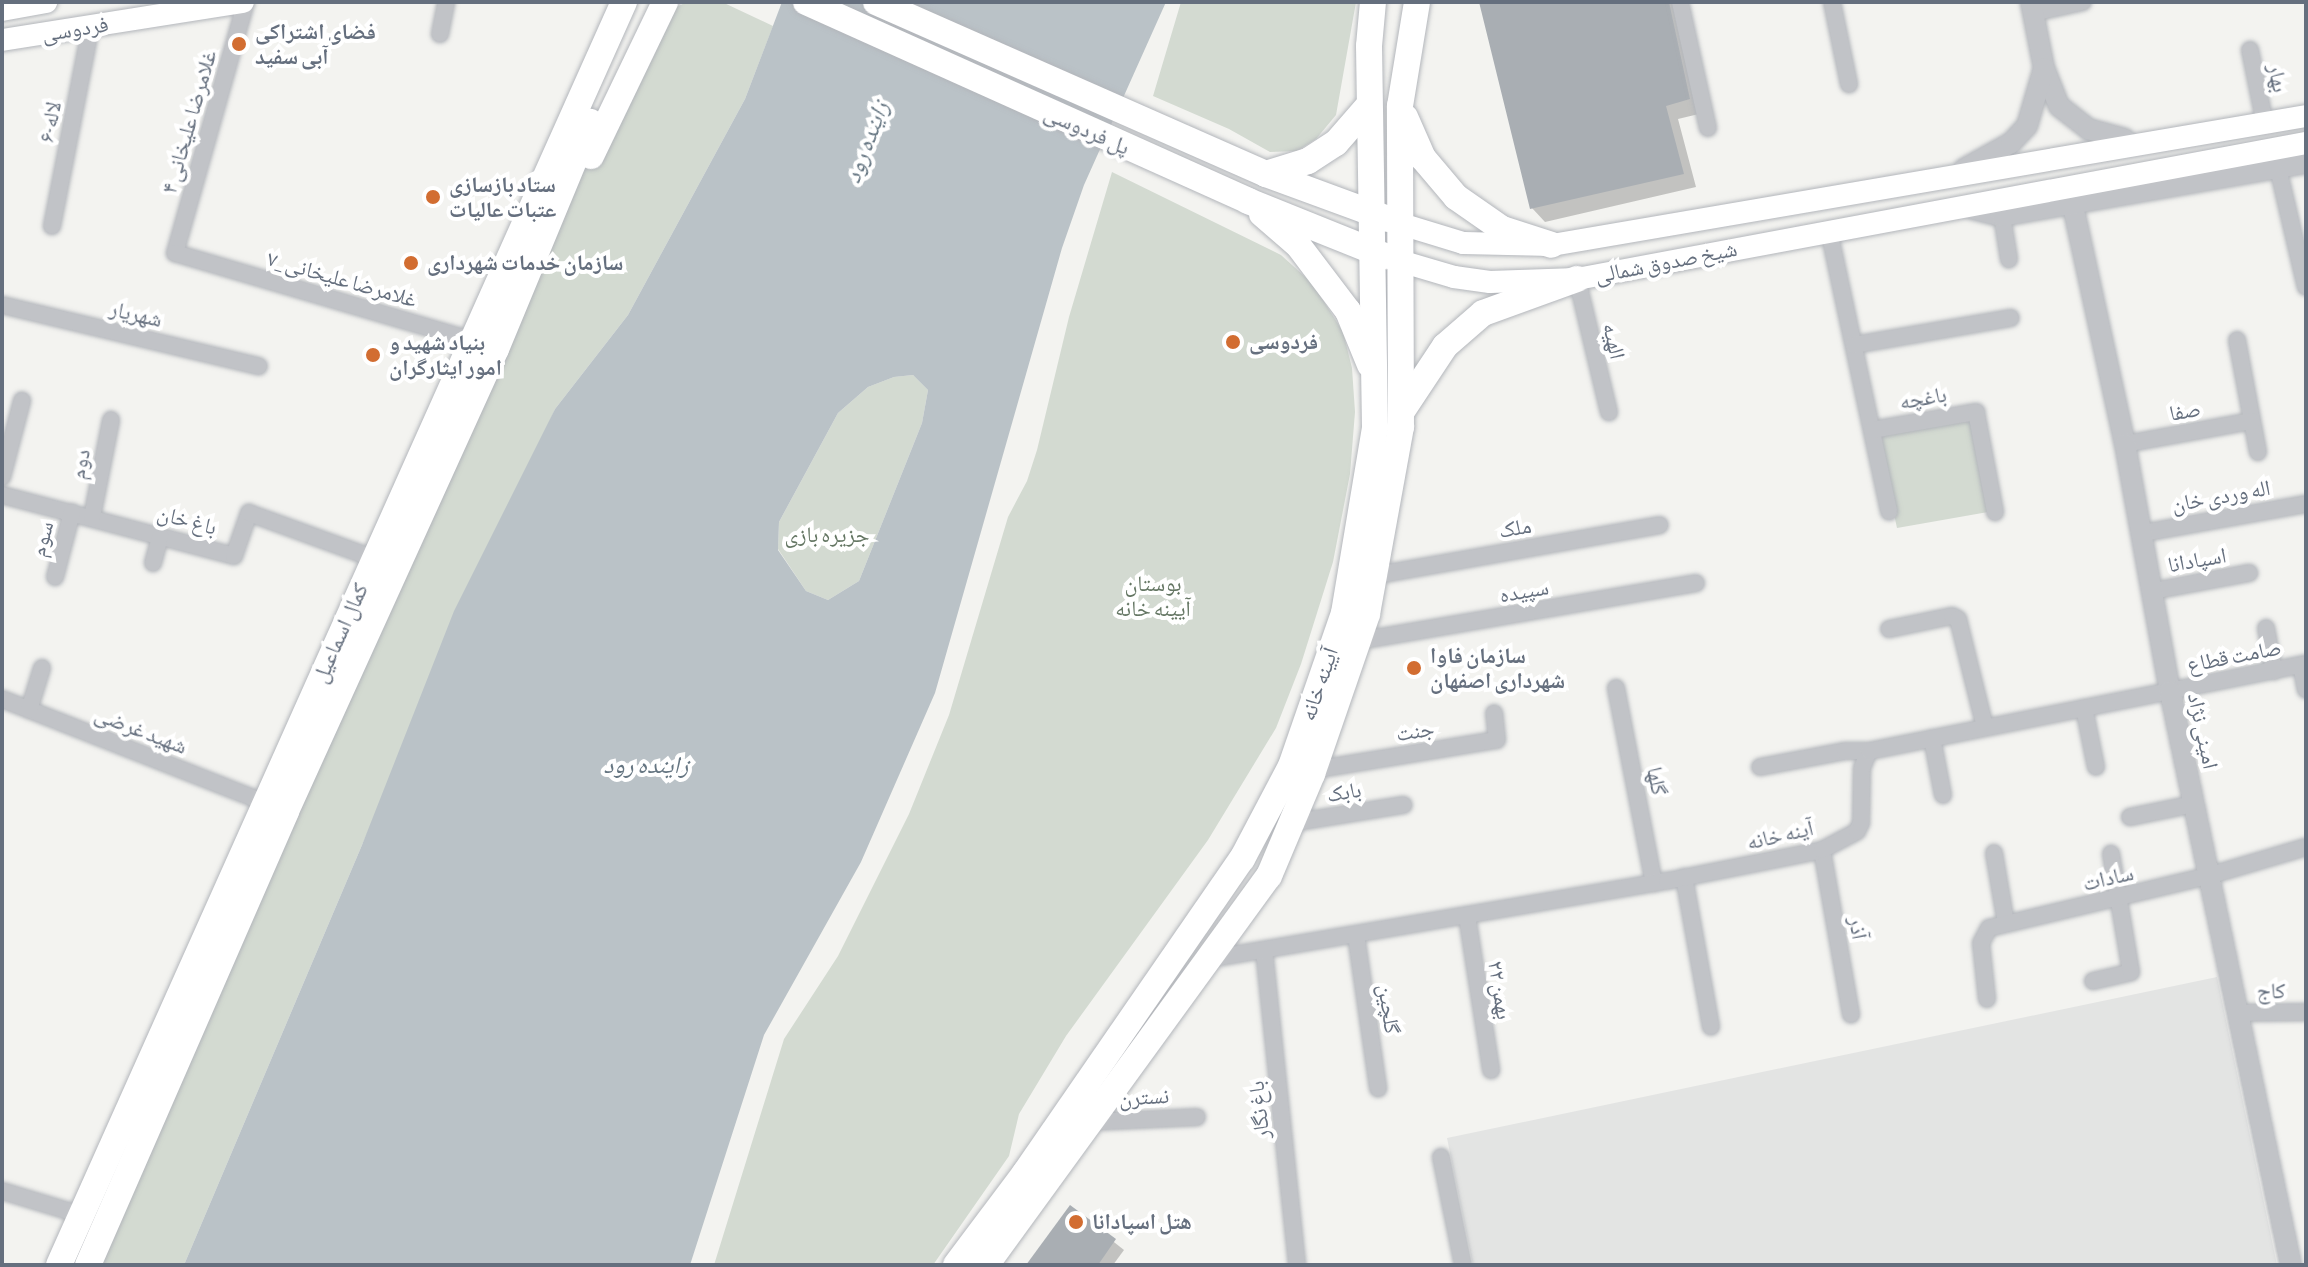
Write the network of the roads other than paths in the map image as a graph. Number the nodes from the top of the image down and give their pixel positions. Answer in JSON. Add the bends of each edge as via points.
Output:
{"nodes":[{"id":1,"x":46,"y":2,"type":"edge"},
{"id":2,"x":244,"y":2,"type":"edge"},
{"id":3,"x":446,"y":2,"type":"edge"},
{"id":4,"x":624,"y":2,"type":"edge"},
{"id":5,"x":641,"y":2,"type":"edge"},
{"id":6,"x":665,"y":2,"type":"edge"},
{"id":7,"x":806,"y":2,"type":"edge"},
{"id":8,"x":876,"y":2,"type":"edge"},
{"id":9,"x":1373,"y":2,"type":"edge"},
{"id":10,"x":1417,"y":2,"type":"edge"},
{"id":11,"x":1680,"y":2,"type":"edge"},
{"id":12,"x":1832,"y":2,"type":"edge"},
{"id":13,"x":2083,"y":2,"type":"edge"},
{"id":14,"x":2032,"y":7,"type":"edge"},
{"id":15,"x":2,"y":10,"type":"edge"},
{"id":16,"x":91,"y":26,"type":"junction"},
{"id":17,"x":440,"y":34,"type":"dead end"},
{"id":18,"x":2,"y":40,"type":"edge"},
{"id":19,"x":2250,"y":50,"type":"dead end"},
{"id":20,"x":2044,"y":68,"type":"junction"},
{"id":21,"x":1849,"y":84,"type":"dead end"},
{"id":22,"x":1369,"y":105,"type":"junction"},
{"id":23,"x":1400,"y":106,"type":"junction"},
{"id":24,"x":2306,"y":106,"type":"edge"},
{"id":25,"x":2263,"y":114,"type":"junction"},
{"id":26,"x":2306,"y":116,"type":"edge"},
{"id":27,"x":1708,"y":128,"type":"dead end"},
{"id":28,"x":2125,"y":139,"type":"junction"},
{"id":29,"x":2306,"y":143,"type":"edge"},
{"id":30,"x":2306,"y":163,"type":"edge"},
{"id":31,"x":570,"y":167,"type":"junction"},
{"id":32,"x":2278,"y":168,"type":"junction"},
{"id":33,"x":1266,"y":174,"type":"junction"},
{"id":34,"x":1955,"y":174,"type":"junction"},
{"id":35,"x":2071,"y":196,"type":"junction"},
{"id":36,"x":1248,"y":201,"type":"junction"},
{"id":37,"x":1961,"y":206,"type":"junction"},
{"id":38,"x":1373,"y":213,"type":"junction"},
{"id":39,"x":2002,"y":216,"type":"junction"},
{"id":40,"x":1401,"y":224,"type":"junction"},
{"id":41,"x":52,"y":226,"type":"dead end"},
{"id":42,"x":1829,"y":231,"type":"junction"},
{"id":43,"x":1552,"y":245,"type":"junction"},
{"id":44,"x":1372,"y":251,"type":"junction"},
{"id":45,"x":175,"y":253,"type":"joint"},
{"id":46,"x":2009,"y":259,"type":"dead end"},
{"id":47,"x":1400,"y":261,"type":"junction"},
{"id":48,"x":1577,"y":279,"type":"junction"},
{"id":49,"x":2306,"y":287,"type":"edge"},
{"id":50,"x":2,"y":305,"type":"edge"},
{"id":51,"x":2011,"y":318,"type":"dead end"},
{"id":52,"x":2237,"y":340,"type":"dead end"},
{"id":53,"x":485,"y":345,"type":"junction"},
{"id":54,"x":1854,"y":345,"type":"junction"},
{"id":55,"x":259,"y":366,"type":"dead end"},
{"id":56,"x":1377,"y":381,"type":"junction"},
{"id":57,"x":22,"y":401,"type":"dead end"},
{"id":58,"x":1402,"y":411,"type":"junction"},
{"id":59,"x":1609,"y":412,"type":"dead end"},
{"id":60,"x":111,"y":420,"type":"dead end"},
{"id":61,"x":2252,"y":421,"type":"junction"},
{"id":62,"x":1872,"y":430,"type":"junction"},
{"id":63,"x":2125,"y":444,"type":"junction"},
{"id":64,"x":2258,"y":452,"type":"dead end"},
{"id":65,"x":2,"y":477,"type":"edge"},
{"id":66,"x":2,"y":495,"type":"edge"},
{"id":67,"x":2306,"y":504,"type":"edge"},
{"id":68,"x":72,"y":512,"type":"junction"},
{"id":69,"x":1889,"y":512,"type":"dead end"},
{"id":70,"x":1995,"y":512,"type":"dead end"},
{"id":71,"x":92,"y":517,"type":"junction"},
{"id":72,"x":1660,"y":525,"type":"dead end"},
{"id":73,"x":2143,"y":533,"type":"junction"},
{"id":74,"x":160,"y":536,"type":"junction"},
{"id":75,"x":385,"y":562,"type":"junction"},
{"id":76,"x":153,"y":563,"type":"dead end"},
{"id":77,"x":2249,"y":573,"type":"dead end"},
{"id":78,"x":1377,"y":575,"type":"junction"},
{"id":79,"x":55,"y":577,"type":"dead end"},
{"id":80,"x":1696,"y":583,"type":"dead end"},
{"id":81,"x":2153,"y":591,"type":"junction"},
{"id":82,"x":2266,"y":628,"type":"dead end"},
{"id":83,"x":1889,"y":629,"type":"dead end"},
{"id":84,"x":1358,"y":641,"type":"junction"},
{"id":85,"x":2304,"y":665,"type":"edge"},
{"id":86,"x":42,"y":668,"type":"dead end"},
{"id":87,"x":2274,"y":671,"type":"junction"},
{"id":88,"x":1616,"y":688,"type":"dead end"},
{"id":89,"x":2306,"y":690,"type":"edge"},
{"id":90,"x":2170,"y":691,"type":"junction"},
{"id":91,"x":2,"y":699,"type":"edge"},
{"id":92,"x":2084,"y":708,"type":"junction"},
{"id":93,"x":29,"y":710,"type":"junction"},
{"id":94,"x":1494,"y":713,"type":"dead end"},
{"id":95,"x":1985,"y":727,"type":"junction"},
{"id":96,"x":1932,"y":738,"type":"junction"},
{"id":97,"x":1869,"y":751,"type":"junction"},
{"id":98,"x":1760,"y":767,"type":"dead end"},
{"id":99,"x":2096,"y":767,"type":"dead end"},
{"id":100,"x":1313,"y":770,"type":"junction"},
{"id":101,"x":1943,"y":795,"type":"dead end"},
{"id":102,"x":2194,"y":804,"type":"junction"},
{"id":103,"x":1404,"y":805,"type":"dead end"},
{"id":104,"x":275,"y":806,"type":"junction"},
{"id":105,"x":2130,"y":817,"type":"dead end"},
{"id":106,"x":1291,"y":823,"type":"junction"},
{"id":107,"x":2306,"y":847,"type":"edge"},
{"id":108,"x":1822,"y":850,"type":"junction"},
{"id":109,"x":1994,"y":853,"type":"dead end"},
{"id":110,"x":2111,"y":854,"type":"dead end"},
{"id":111,"x":2208,"y":876,"type":"junction"},
{"id":112,"x":1684,"y":877,"type":"junction"},
{"id":113,"x":1654,"y":883,"type":"junction"},
{"id":114,"x":2120,"y":898,"type":"junction"},
{"id":115,"x":1467,"y":916,"type":"junction"},
{"id":116,"x":2006,"y":923,"type":"junction"},
{"id":117,"x":1356,"y":935,"type":"junction"},
{"id":118,"x":1264,"y":950,"type":"junction"},
{"id":119,"x":1209,"y":959,"type":"junction"},
{"id":120,"x":2093,"y":981,"type":"dead end"},
{"id":121,"x":1987,"y":999,"type":"dead end"},
{"id":122,"x":2306,"y":1012,"type":"edge"},
{"id":123,"x":2238,"y":1013,"type":"junction"},
{"id":124,"x":1851,"y":1014,"type":"dead end"},
{"id":125,"x":1711,"y":1027,"type":"dead end"},
{"id":126,"x":1491,"y":1070,"type":"dead end"},
{"id":127,"x":1378,"y":1088,"type":"dead end"},
{"id":128,"x":1197,"y":1117,"type":"dead end"},
{"id":129,"x":1092,"y":1122,"type":"junction"},
{"id":130,"x":1441,"y":1157,"type":"dead end"},
{"id":131,"x":2,"y":1191,"type":"edge"},
{"id":132,"x":81,"y":1215,"type":"junction"},
{"id":133,"x":107,"y":1222,"type":"junction"},
{"id":134,"x":59,"y":1265,"type":"edge"},
{"id":135,"x":88,"y":1265,"type":"edge"},
{"id":136,"x":956,"y":1265,"type":"edge"},
{"id":137,"x":986,"y":1265,"type":"edge"},
{"id":138,"x":1297,"y":1265,"type":"edge"},
{"id":139,"x":1463,"y":1265,"type":"edge"},
{"id":140,"x":2291,"y":1265,"type":"edge"}],
"edges":[{"from":1,"to":15,"type":"main road","name":"فردوسی"},
{"from":2,"to":16,"type":"main road","name":"فردوسی"},
{"from":2,"to":45,"type":"street","name":"۴ غلامرضا علیخانی"},
{"from":3,"to":17,"type":"street"},
{"from":4,"to":53,"type":"main road","name":"کمال اسماعیل"},
{"from":5,"to":31,"type":"main road","name":"کمال اسماعیل"},
{"from":6,"to":31,"type":"main road","via":[[594,154]]},
{"from":7,"to":36,"type":"main road","name":"پل فردوسی"},
{"from":8,"to":33,"type":"main road","name":"پل فردوسی"},
{"from":9,"to":22,"type":"main road","name":"آیینه خانه"},
{"from":10,"to":23,"type":"main road","name":"آیینه خانه"},
{"from":11,"to":27,"type":"street"},
{"from":12,"to":21,"type":"street"},
{"from":13,"to":14,"type":"street"},
{"from":14,"to":20,"type":"street"},
{"from":16,"to":18,"type":"main road","name":"فردوسی"},
{"from":16,"to":41,"type":"street","name":"۶-لاله"},
{"from":19,"to":25,"type":"street","name":"بهار"},
{"from":20,"to":28,"type":"street","via":[[2059,106],[2071,118],[2088,129]]},
{"from":20,"to":34,"type":"street","via":[[2027,126],[2011,143]]},
{"from":22,"to":33,"type":"main road","via":[[1336,143],[1308,161]]},
{"from":22,"to":38,"type":"main road","name":"آیینه خانه"},
{"from":23,"to":40,"type":"main road","name":"آیینه خانه"},
{"from":23,"to":43,"type":"main road","via":[[1423,158],[1456,197],[1502,229]]},
{"from":24,"to":25,"type":"street","name":"شیخ صدوق شمالی"},
{"from":25,"to":28,"type":"street","name":"شیخ صدوق شمالی"},
{"from":26,"to":34,"type":"main road","name":"شیخ صدوق شمالی"},
{"from":28,"to":34,"type":"street","name":"شیخ صدوق شمالی"},
{"from":29,"to":35,"type":"main road","name":"شیخ صدوق شمالی"},
{"from":30,"to":32,"type":"street","name":"شیخ صدوق شمالی"},
{"from":31,"to":53,"type":"main road","name":"کمال اسماعیل"},
{"from":32,"to":35,"type":"street","name":"شیخ صدوق شمالی"},
{"from":32,"to":49,"type":"street"},
{"from":33,"to":38,"type":"main road","name":"پل فردوسی"},
{"from":34,"to":43,"type":"main road","name":"شیخ صدوق شمالی"},
{"from":35,"to":37,"type":"main road","name":"شیخ صدوق شمالی"},
{"from":35,"to":39,"type":"street","name":"شیخ صدوق شمالی"},
{"from":35,"to":63,"type":"street","name":"امینی نژاد"},
{"from":36,"to":44,"type":"main road","name":"پل فردوسی"},
{"from":36,"to":56,"type":"main road","via":[[1298,245],[1348,311]]},
{"from":37,"to":39,"type":"street","name":"شیخ صدوق شمالی"},
{"from":37,"to":42,"type":"main road","name":"شیخ صدوق شمالی"},
{"from":38,"to":40,"type":"main road","name":"شیخ صدوق شمالی"},
{"from":38,"to":44,"type":"main road","name":"آیینه خانه"},
{"from":39,"to":46,"type":"street"},
{"from":40,"to":43,"type":"main road","name":"شیخ صدوق شمالی","via":[[1463,243]]},
{"from":40,"to":47,"type":"main road","name":"آیینه خانه"},
{"from":42,"to":48,"type":"main road","name":"شیخ صدوق شمالی"},
{"from":42,"to":54,"type":"street","name":"باغچه"},
{"from":44,"to":47,"type":"main road","name":"شیخ صدوق شمالی"},
{"from":44,"to":56,"type":"main road","name":"آیینه خانه"},
{"from":45,"to":53,"type":"street","name":"۷_غلامرضا علیخانی"},
{"from":47,"to":48,"type":"main road","name":"شیخ صدوق شمالی","via":[[1490,282]]},
{"from":47,"to":58,"type":"main road","name":"آیینه خانه"},
{"from":48,"to":58,"type":"main road","via":[[1483,313],[1445,346]]},
{"from":48,"to":59,"type":"street","name":"الهیه"},
{"from":50,"to":55,"type":"street","name":"شهریار"},
{"from":51,"to":54,"type":"street"},
{"from":52,"to":61,"type":"street"},
{"from":53,"to":75,"type":"main road","name":"کمال اسماعیل"},
{"from":54,"to":62,"type":"street","name":"باغچه"},
{"from":56,"to":136,"type":"main road","name":"آیینه خانه","via":[[1375,428],[1344,613],[1291,766],[1242,859]]},
{"from":57,"to":65,"type":"street"},
{"from":58,"to":78,"type":"main road","name":"آیینه خانه"},
{"from":60,"to":71,"type":"street","name":"دوم"},
{"from":61,"to":63,"type":"street","name":"صفا"},
{"from":61,"to":64,"type":"street"},
{"from":62,"to":69,"type":"street","name":"باغچه"},
{"from":62,"to":70,"type":"street","name":"باغچه","via":[[1976,412]]},
{"from":63,"to":73,"type":"street","name":"امینی نژاد"},
{"from":66,"to":68,"type":"street","name":"باغ خان"},
{"from":67,"to":73,"type":"street","name":"اله وردی خان"},
{"from":68,"to":71,"type":"street","name":"باغ خان"},
{"from":68,"to":79,"type":"street","name":"سوم"},
{"from":71,"to":74,"type":"street","name":"باغ خان"},
{"from":72,"to":78,"type":"street","name":"ملک"},
{"from":73,"to":81,"type":"street","name":"امینی نژاد"},
{"from":74,"to":75,"type":"street","name":"باغ خان","via":[[234,556],[249,513]]},
{"from":74,"to":76,"type":"street"},
{"from":75,"to":104,"type":"main road","name":"کمال اسماعیل"},
{"from":77,"to":81,"type":"street","name":"اسپادانا"},
{"from":78,"to":84,"type":"main road","name":"آیینه خانه"},
{"from":80,"to":84,"type":"street","name":"سپیده"},
{"from":81,"to":90,"type":"street","name":"امینی نژاد"},
{"from":82,"to":87,"type":"street"},
{"from":83,"to":95,"type":"street","via":[[1958,619]]},
{"from":84,"to":100,"type":"main road","name":"آیینه خانه"},
{"from":85,"to":87,"type":"street","name":"صامت قطاع"},
{"from":85,"to":89,"type":"street"},
{"from":86,"to":93,"type":"street"},
{"from":87,"to":90,"type":"street","name":"صامت قطاع"},
{"from":88,"to":113,"type":"street","name":"گلها"},
{"from":90,"to":92,"type":"street"},
{"from":90,"to":102,"type":"street","name":"امینی نژاد"},
{"from":91,"to":93,"type":"street","name":"شهید غرضی"},
{"from":92,"to":95,"type":"street"},
{"from":92,"to":99,"type":"street"},
{"from":93,"to":104,"type":"street","name":"شهید غرضی"},
{"from":94,"to":100,"type":"street","name":"جنت","via":[[1497,740]]},
{"from":95,"to":96,"type":"street"},
{"from":96,"to":97,"type":"street"},
{"from":96,"to":101,"type":"street"},
{"from":97,"to":98,"type":"street"},
{"from":97,"to":108,"type":"street","name":"آینه خانه","via":[[1862,768],[1861,823],[1857,831]]},
{"from":100,"to":106,"type":"main road","name":"آیینه خانه"},
{"from":102,"to":105,"type":"street"},
{"from":102,"to":111,"type":"street","name":"امینی نژاد"},
{"from":103,"to":106,"type":"street","name":"بابک"},
{"from":104,"to":132,"type":"main road","name":"کمال اسماعیل"},
{"from":104,"to":133,"type":"main road","name":"کمال اسماعیل"},
{"from":106,"to":119,"type":"main road","name":"آیینه خانه","via":[[1269,876]]},
{"from":107,"to":111,"type":"street","name":"سادات"},
{"from":108,"to":112,"type":"street","name":"آینه خانه"},
{"from":108,"to":124,"type":"street","name":"آذر"},
{"from":109,"to":116,"type":"street"},
{"from":110,"to":114,"type":"street"},
{"from":111,"to":114,"type":"street","name":"سادات"},
{"from":111,"to":123,"type":"street","name":"امینی نژاد"},
{"from":112,"to":113,"type":"street","name":"آینه خانه"},
{"from":112,"to":125,"type":"street"},
{"from":113,"to":115,"type":"street","name":"آینه خانه"},
{"from":114,"to":116,"type":"street","name":"سادات"},
{"from":114,"to":120,"type":"street","via":[[2131,972]]},
{"from":115,"to":117,"type":"street","name":"آینه خانه"},
{"from":115,"to":126,"type":"street","name":"۲۲ بهمن"},
{"from":116,"to":121,"type":"street","via":[[1989,928],[1981,943]]},
{"from":117,"to":118,"type":"street","name":"آینه خانه"},
{"from":117,"to":127,"type":"street","name":"گلچین"},
{"from":118,"to":119,"type":"street","name":"آینه خانه"},
{"from":118,"to":138,"type":"street","name":"باغ نگار"},
{"from":119,"to":129,"type":"main road","name":"آیینه خانه"},
{"from":122,"to":123,"type":"street","name":"کاج"},
{"from":123,"to":140,"type":"street","name":"امینی نژاد"},
{"from":128,"to":129,"type":"street","name":"نسترن"},
{"from":129,"to":137,"type":"main road","name":"آیینه خانه"},
{"from":130,"to":139,"type":"street"},
{"from":131,"to":132,"type":"street"},
{"from":132,"to":133,"type":"main road"},
{"from":132,"to":134,"type":"main road","name":"کمال اسماعیل"},
{"from":133,"to":135,"type":"main road","name":"کمال اسماعیل"}]}
